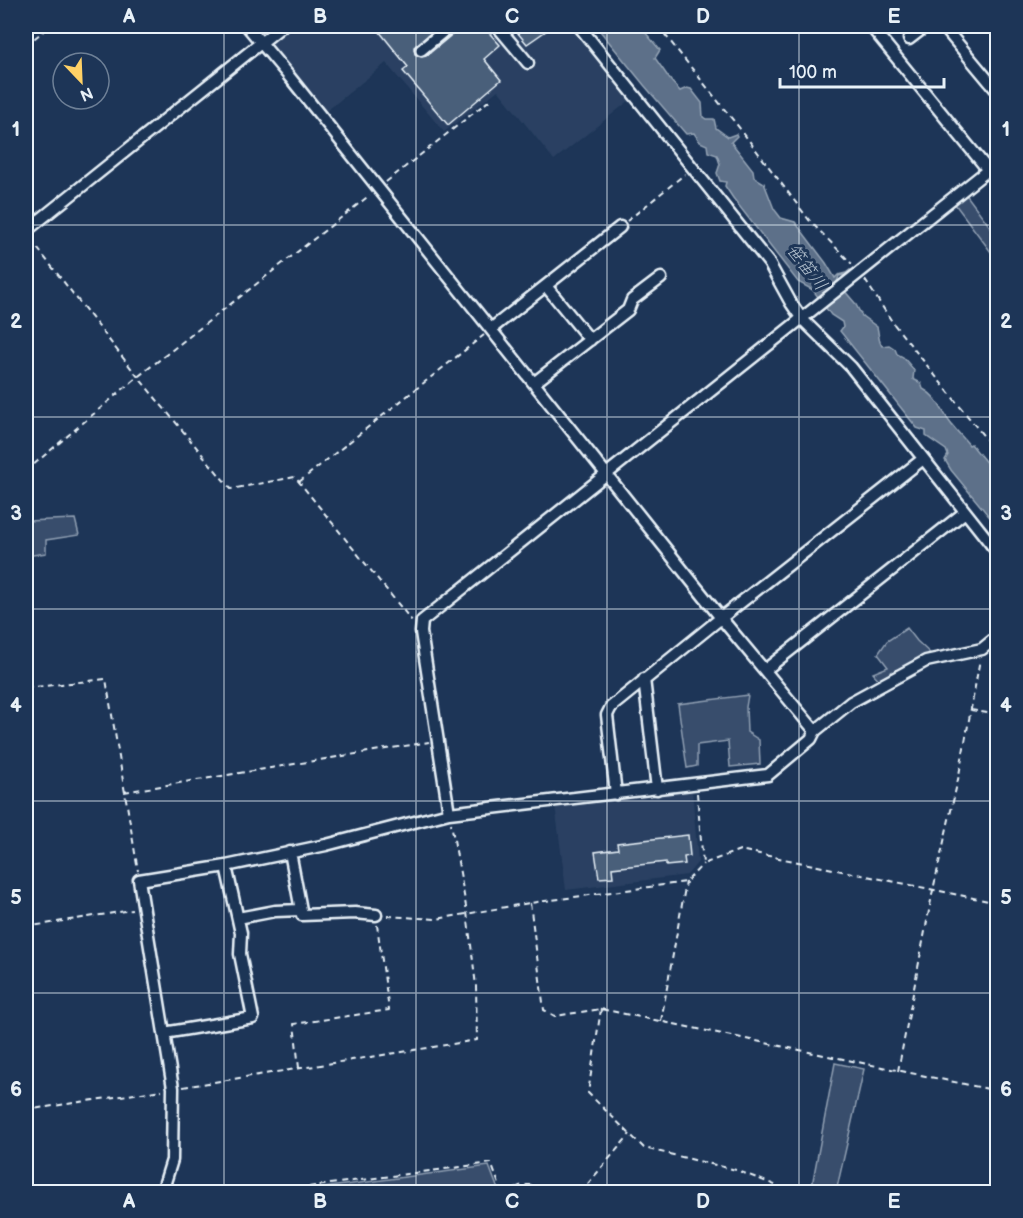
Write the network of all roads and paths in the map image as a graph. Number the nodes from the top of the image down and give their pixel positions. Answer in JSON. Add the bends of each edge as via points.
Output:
{"nodes":[{"id":1,"x":50,"y":26,"type":"edge"},
{"id":2,"x":247,"y":26,"type":"edge"},
{"id":3,"x":282,"y":26,"type":"edge"},
{"id":4,"x":450,"y":26,"type":"edge"},
{"id":5,"x":497,"y":26,"type":"edge"},
{"id":6,"x":579,"y":26,"type":"edge"},
{"id":7,"x":658,"y":26,"type":"edge"},
{"id":8,"x":926,"y":26,"type":"edge"},
{"id":9,"x":943,"y":26,"type":"edge"},
{"id":10,"x":873,"y":28,"type":"dead end"},
{"id":11,"x":909,"y":39,"type":"dead end"},
{"id":12,"x":261,"y":43,"type":"junction"},
{"id":13,"x":26,"y":45,"type":"edge"},
{"id":14,"x":421,"y":50,"type":"dead end"},
{"id":15,"x":528,"y":63,"type":"dead end"},
{"id":16,"x":998,"y":92,"type":"edge"},
{"id":17,"x":491,"y":99,"type":"dead end"},
{"id":18,"x":998,"y":162,"type":"edge"},
{"id":19,"x":692,"y":168,"type":"junction"},
{"id":20,"x":988,"y":170,"type":"junction"},
{"id":21,"x":378,"y":188,"type":"junction"},
{"id":22,"x":620,"y":227,"type":"joint"},
{"id":23,"x":26,"y":232,"type":"edge"},
{"id":24,"x":859,"y":273,"type":"junction"},
{"id":25,"x":661,"y":278,"type":"dead end"},
{"id":26,"x":546,"y":286,"type":"junction"},
{"id":27,"x":804,"y":317,"type":"junction"},
{"id":28,"x":491,"y":329,"type":"junction"},
{"id":29,"x":590,"y":340,"type":"junction"},
{"id":30,"x":138,"y":377,"type":"junction"},
{"id":31,"x":534,"y":383,"type":"junction"},
{"id":32,"x":998,"y":454,"type":"edge"},
{"id":33,"x":923,"y":459,"type":"junction"},
{"id":34,"x":26,"y":471,"type":"edge"},
{"id":35,"x":606,"y":473,"type":"junction"},
{"id":36,"x":299,"y":482,"type":"junction"},
{"id":37,"x":965,"y":512,"type":"junction"},
{"id":38,"x":998,"y":553,"type":"edge"},
{"id":39,"x":721,"y":618,"type":"junction"},
{"id":40,"x":421,"y":632,"type":"junction"},
{"id":41,"x":998,"y":636,"type":"edge"},
{"id":42,"x":982,"y":649,"type":"junction"},
{"id":43,"x":765,"y":670,"type":"junction"},
{"id":44,"x":644,"y":679,"type":"junction"},
{"id":45,"x":26,"y":688,"type":"edge"},
{"id":46,"x":971,"y":710,"type":"junction"},
{"id":47,"x":998,"y":715,"type":"edge"},
{"id":48,"x":815,"y":731,"type":"junction"},
{"id":49,"x":438,"y":740,"type":"junction"},
{"id":50,"x":696,"y":784,"type":"junction"},
{"id":51,"x":657,"y":789,"type":"junction"},
{"id":52,"x":124,"y":792,"type":"junction"},
{"id":53,"x":616,"y":794,"type":"junction"},
{"id":54,"x":449,"y":813,"type":"junction"},
{"id":55,"x":290,"y":852,"type":"junction"},
{"id":56,"x":703,"y":864,"type":"junction"},
{"id":57,"x":226,"y":866,"type":"junction"},
{"id":58,"x":139,"y":880,"type":"junction"},
{"id":59,"x":686,"y":882,"type":"junction"},
{"id":60,"x":933,"y":890,"type":"junction"},
{"id":61,"x":530,"y":903,"type":"junction"},
{"id":62,"x":998,"y":903,"type":"edge"},
{"id":63,"x":143,"y":908,"type":"junction"},
{"id":64,"x":300,"y":910,"type":"junction"},
{"id":65,"x":468,"y":912,"type":"junction"},
{"id":66,"x":376,"y":915,"type":"junction"},
{"id":67,"x":238,"y":918,"type":"junction"},
{"id":68,"x":26,"y":927,"type":"edge"},
{"id":69,"x":601,"y":1009,"type":"junction"},
{"id":70,"x":661,"y":1021,"type":"junction"},
{"id":71,"x":164,"y":1033,"type":"junction"},
{"id":72,"x":299,"y":1068,"type":"junction"},
{"id":73,"x":898,"y":1071,"type":"junction"},
{"id":74,"x":173,"y":1088,"type":"junction"},
{"id":75,"x":998,"y":1091,"type":"edge"},
{"id":76,"x":26,"y":1110,"type":"edge"},
{"id":77,"x":630,"y":1134,"type":"junction"},
{"id":78,"x":162,"y":1192,"type":"edge"},
{"id":79,"x":278,"y":1192,"type":"edge"},
{"id":80,"x":504,"y":1192,"type":"edge"},
{"id":81,"x":538,"y":1192,"type":"edge"},
{"id":82,"x":581,"y":1192,"type":"edge"},
{"id":83,"x":793,"y":1192,"type":"edge"}],
"edges":[{"from":1,"to":13,"type":"path"},
{"from":2,"to":12,"type":"street"},
{"from":3,"to":12,"type":"street"},
{"from":4,"to":14,"type":"street"},
{"from":5,"to":15,"type":"street"},
{"from":6,"to":19,"type":"street"},
{"from":7,"to":24,"type":"path","via":[[809,220]]},
{"from":8,"to":11,"type":"street"},
{"from":9,"to":16,"type":"street"},
{"from":10,"to":20,"type":"street"},
{"from":12,"to":21,"type":"street"},
{"from":12,"to":23,"type":"street"},
{"from":17,"to":21,"type":"path"},
{"from":18,"to":20,"type":"street"},
{"from":19,"to":22,"type":"path"},
{"from":19,"to":27,"type":"street","via":[[769,263],[791,303]]},
{"from":20,"to":24,"type":"street"},
{"from":21,"to":28,"type":"street"},
{"from":21,"to":30,"type":"path"},
{"from":22,"to":26,"type":"street"},
{"from":23,"to":30,"type":"path"},
{"from":24,"to":27,"type":"street"},
{"from":24,"to":32,"type":"path","via":[[893,323]]},
{"from":25,"to":29,"type":"street"},
{"from":26,"to":28,"type":"street"},
{"from":26,"to":29,"type":"street"},
{"from":27,"to":33,"type":"street"},
{"from":27,"to":35,"type":"street"},
{"from":28,"to":31,"type":"street"},
{"from":28,"to":36,"type":"path"},
{"from":29,"to":31,"type":"street"},
{"from":30,"to":34,"type":"path"},
{"from":30,"to":36,"type":"path","via":[[231,489],[295,477]]},
{"from":31,"to":35,"type":"street"},
{"from":33,"to":37,"type":"street"},
{"from":33,"to":39,"type":"street"},
{"from":35,"to":39,"type":"street"},
{"from":35,"to":40,"type":"street","via":[[422,621]]},
{"from":36,"to":40,"type":"path"},
{"from":37,"to":38,"type":"street"},
{"from":37,"to":43,"type":"street"},
{"from":39,"to":43,"type":"street"},
{"from":39,"to":44,"type":"street"},
{"from":40,"to":49,"type":"street"},
{"from":41,"to":42,"type":"street"},
{"from":42,"to":46,"type":"path"},
{"from":42,"to":48,"type":"street","via":[[926,661],[851,702]]},
{"from":43,"to":48,"type":"street"},
{"from":44,"to":51,"type":"street"},
{"from":44,"to":53,"type":"street","via":[[607,715]]},
{"from":45,"to":52,"type":"path","via":[[106,679]]},
{"from":46,"to":47,"type":"path"},
{"from":46,"to":60,"type":"path"},
{"from":48,"to":50,"type":"street","via":[[811,739],[768,775]]},
{"from":49,"to":52,"type":"path"},
{"from":49,"to":54,"type":"street"},
{"from":50,"to":51,"type":"street"},
{"from":50,"to":56,"type":"path"},
{"from":51,"to":53,"type":"street"},
{"from":52,"to":58,"type":"path"},
{"from":53,"to":54,"type":"street"},
{"from":54,"to":55,"type":"street"},
{"from":54,"to":65,"type":"path"},
{"from":55,"to":57,"type":"street"},
{"from":55,"to":64,"type":"street"},
{"from":56,"to":59,"type":"path"},
{"from":56,"to":60,"type":"path","via":[[740,850]]},
{"from":57,"to":58,"type":"street"},
{"from":57,"to":67,"type":"street"},
{"from":58,"to":63,"type":"street"},
{"from":59,"to":61,"type":"path"},
{"from":59,"to":70,"type":"path"},
{"from":60,"to":62,"type":"path"},
{"from":60,"to":73,"type":"path"},
{"from":61,"to":65,"type":"path"},
{"from":61,"to":69,"type":"path","via":[[544,1010],[555,1016]]},
{"from":63,"to":68,"type":"path"},
{"from":63,"to":71,"type":"street"},
{"from":64,"to":66,"type":"street","via":[[302,915]]},
{"from":64,"to":67,"type":"street"},
{"from":65,"to":66,"type":"path","via":[[436,919]]},
{"from":65,"to":72,"type":"path","via":[[477,1040]]},
{"from":66,"to":72,"type":"path","via":[[388,1010],[294,1024]]},
{"from":67,"to":71,"type":"street","via":[[240,954],[253,1018]]},
{"from":69,"to":70,"type":"path"},
{"from":69,"to":77,"type":"path","via":[[588,1093]]},
{"from":70,"to":73,"type":"path"},
{"from":71,"to":74,"type":"street"},
{"from":72,"to":74,"type":"path"},
{"from":73,"to":75,"type":"path"},
{"from":74,"to":76,"type":"path"},
{"from":74,"to":78,"type":"street","via":[[172,1160]]},
{"from":77,"to":82,"type":"path"},
{"from":77,"to":83,"type":"path","via":[[644,1148],[736,1170]]},
{"from":79,"to":80,"type":"path","via":[[490,1163]]},
{"from":80,"to":81,"type":"path","via":[[531,1185]]}]}
